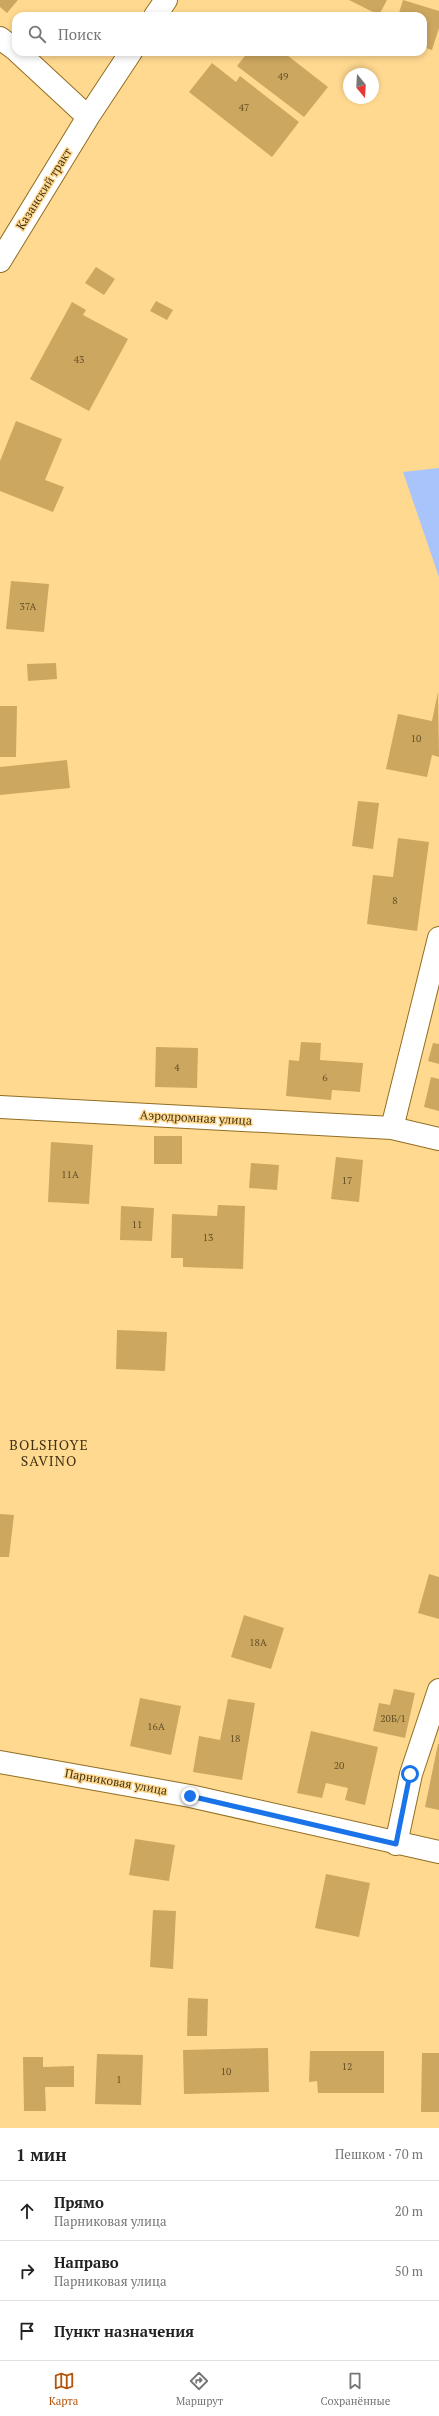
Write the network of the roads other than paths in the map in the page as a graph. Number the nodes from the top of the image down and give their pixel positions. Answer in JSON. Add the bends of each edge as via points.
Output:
{"nodes":[{"id":1,"x":166,"y":0,"type":"edge"},
{"id":2,"x":158,"y":12,"type":"edge"},
{"id":3,"x":0,"y":38,"type":"edge"},
{"id":4,"x":12,"y":47,"type":"edge"},
{"id":5,"x":22,"y":56,"type":"edge"},
{"id":6,"x":128,"y":56,"type":"edge"},
{"id":7,"x":88,"y":117,"type":"junction"},
{"id":8,"x":0,"y":261,"type":"edge"},
{"id":9,"x":439,"y":938,"type":"edge"},
{"id":10,"x":0,"y":1108,"type":"edge"},
{"id":11,"x":392,"y":1128,"type":"junction"},
{"id":12,"x":439,"y":1139,"type":"edge"},
{"id":13,"x":439,"y":1690,"type":"edge"},
{"id":14,"x":0,"y":1762,"type":"edge"},
{"id":15,"x":396,"y":1844,"type":"junction"},
{"id":16,"x":439,"y":1852,"type":"edge"}],
"edges":[{"from":1,"to":2,"type":"street"},
{"from":3,"to":4,"type":"street"},
{"from":5,"to":7,"type":"street"},
{"from":6,"to":7,"type":"street","name":"Казанский тракт"},
{"from":7,"to":8,"type":"street","name":"Казанский тракт"},
{"from":9,"to":11,"type":"street"},
{"from":10,"to":11,"type":"street","name":"Аэродромная улица"},
{"from":11,"to":12,"type":"street","name":"Аэродромная улица"},
{"from":13,"to":15,"type":"street","via":[[410,1774]]},
{"from":14,"to":15,"type":"street","name":"Парниковая улица","via":[[190,1796]]},
{"from":15,"to":16,"type":"street","name":"Парниковая улица"}]}
